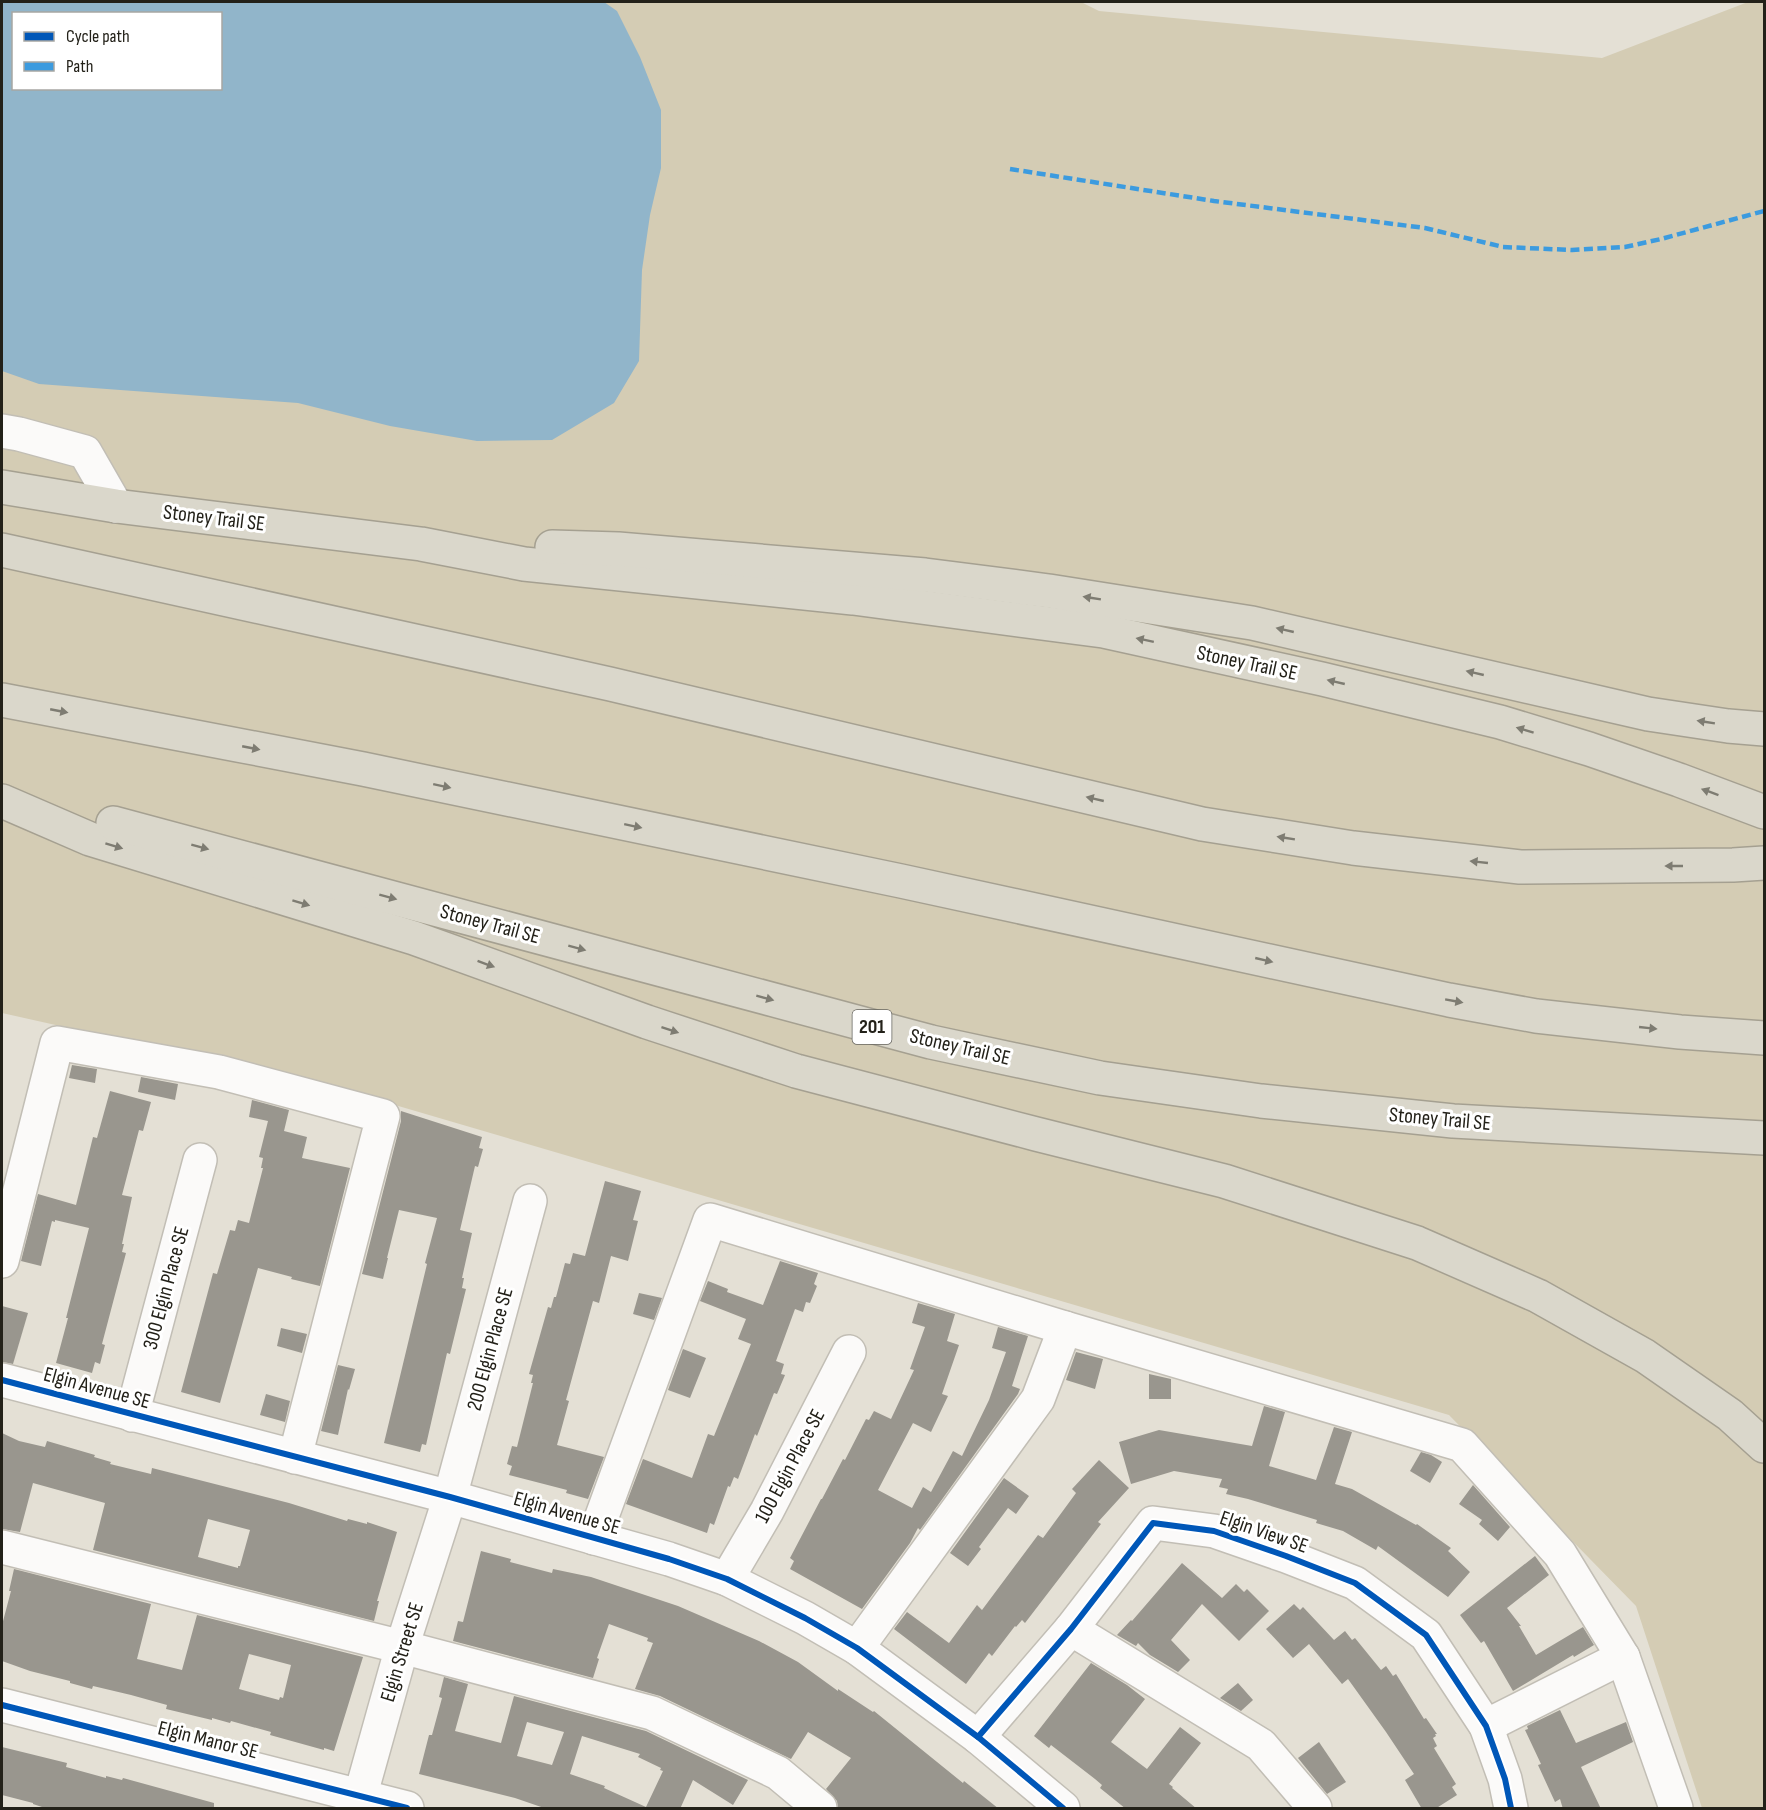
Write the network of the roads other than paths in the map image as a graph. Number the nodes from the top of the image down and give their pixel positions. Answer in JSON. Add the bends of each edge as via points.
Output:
{"nodes":[{"id":1,"x":2,"y":431,"type":"edge"},
{"id":2,"x":2,"y":487,"type":"edge"},
{"id":3,"x":116,"y":506,"type":"junction"},
{"id":4,"x":421,"y":544,"type":"junction"},
{"id":5,"x":2,"y":550,"type":"edge"},
{"id":6,"x":2,"y":700,"type":"edge"},
{"id":7,"x":1764,"y":729,"type":"edge"},
{"id":8,"x":2,"y":793,"type":"edge"},
{"id":9,"x":2,"y":801,"type":"edge"},
{"id":10,"x":1764,"y":812,"type":"edge"},
{"id":11,"x":1764,"y":863,"type":"edge"},
{"id":12,"x":1764,"y":1038,"type":"edge"},
{"id":13,"x":1764,"y":1138,"type":"edge"},
{"id":14,"x":200,"y":1161,"type":"dead end"},
{"id":15,"x":530,"y":1201,"type":"dead end"},
{"id":16,"x":2,"y":1261,"type":"edge"},
{"id":17,"x":1065,"y":1328,"type":"junction"},
{"id":18,"x":849,"y":1352,"type":"dead end"},
{"id":19,"x":2,"y":1380,"type":"edge"},
{"id":20,"x":132,"y":1415,"type":"junction"},
{"id":21,"x":1764,"y":1446,"type":"edge"},
{"id":22,"x":295,"y":1457,"type":"junction"},
{"id":23,"x":450,"y":1497,"type":"junction"},
{"id":24,"x":594,"y":1538,"type":"junction"},
{"id":25,"x":2,"y":1546,"type":"edge"},
{"id":26,"x":727,"y":1579,"type":"junction"},
{"id":27,"x":1071,"y":1629,"type":"junction"},
{"id":28,"x":402,"y":1647,"type":"junction"},
{"id":29,"x":856,"y":1648,"type":"junction"},
{"id":30,"x":1623,"y":1657,"type":"junction"},
{"id":31,"x":2,"y":1705,"type":"edge"},
{"id":32,"x":1486,"y":1726,"type":"junction"},
{"id":33,"x":978,"y":1737,"type":"junction"},
{"id":34,"x":358,"y":1802,"type":"edge"},
{"id":35,"x":407,"y":1809,"type":"edge"},
{"id":36,"x":820,"y":1809,"type":"edge"},
{"id":37,"x":1063,"y":1809,"type":"edge"},
{"id":38,"x":1315,"y":1809,"type":"edge"},
{"id":39,"x":1511,"y":1809,"type":"edge"},
{"id":40,"x":1676,"y":1809,"type":"edge"}],
"edges":[{"from":1,"to":3,"type":"street","via":[[85,452]]},
{"from":2,"to":3,"type":"highway","name":"Stoney Trail SE"},
{"from":3,"to":4,"type":"highway","name":"Stoney Trail SE"},
{"from":7,"to":4,"type":"highway","one_way":true,"via":[[1648,714],[1252,622],[1049,591],[925,575],[618,549]]},
{"from":10,"to":4,"type":"highway","name":"Stoney Trail SE","one_way":true,"via":[[1589,749],[1500,722],[1103,631],[853,598],[524,564]]},
{"from":11,"to":5,"type":"highway","one_way":true,"via":[[1520,867],[1353,848],[1202,824],[610,684]]},
{"from":6,"to":12,"type":"highway","one_way":true,"via":[[363,769],[1449,1000],[1547,1017]]},
{"from":8,"to":13,"type":"highway","name":"Stoney Trail SE","number":"201","one_way":true,"via":[[931,1042],[1100,1078],[1261,1101],[1454,1121]]},
{"from":9,"to":21,"type":"highway","one_way":true,"via":[[90,838],[414,938],[796,1071],[1224,1181],[1417,1243],[1538,1296],[1646,1356],[1730,1415]]},
{"from":14,"to":20,"type":"street","name":"300 Elgin Place SE"},
{"from":15,"to":23,"type":"street","name":"200 Elgin Place SE"},
{"from":16,"to":22,"type":"street","via":[[57,1043],[219,1072],[383,1116]]},
{"from":17,"to":24,"type":"street","via":[[710,1220]]},
{"from":17,"to":29,"type":"street","via":[[1038,1399]]},
{"from":17,"to":30,"type":"street","via":[[1462,1445],[1560,1554]]},
{"from":18,"to":26,"type":"street","name":"100 Elgin Place SE","via":[[767,1511]]},
{"from":19,"to":20,"type":"street","name":"Elgin Avenue SE"},
{"from":20,"to":22,"type":"street","name":"Elgin Avenue SE"},
{"from":22,"to":23,"type":"street","name":"Elgin Avenue SE"},
{"from":23,"to":24,"type":"street","name":"Elgin Avenue SE"},
{"from":23,"to":28,"type":"street","name":"Elgin Street SE"},
{"from":24,"to":26,"type":"street","name":"Elgin Avenue SE"},
{"from":25,"to":28,"type":"street"},
{"from":26,"to":29,"type":"street","name":"Elgin Avenue SE"},
{"from":27,"to":32,"type":"street","name":"Elgin View SE","via":[[1153,1523],[1214,1531],[1355,1583],[1426,1635]]},
{"from":27,"to":33,"type":"street","name":"Elgin View SE"},
{"from":27,"to":38,"type":"street","via":[[1261,1745]]},
{"from":28,"to":34,"type":"street","name":"Elgin Street SE"},
{"from":28,"to":36,"type":"street","via":[[652,1713],[778,1773]]},
{"from":29,"to":33,"type":"street","name":"Elgin Avenue SE"},
{"from":30,"to":32,"type":"street"},
{"from":30,"to":40,"type":"street"},
{"from":31,"to":34,"type":"street","name":"Elgin Manor SE"},
{"from":32,"to":39,"type":"street","name":"Elgin View SE"},
{"from":33,"to":37,"type":"street","name":"Elgin Avenue SE"},
{"from":34,"to":35,"type":"street","name":"Elgin Manor SE"}]}
